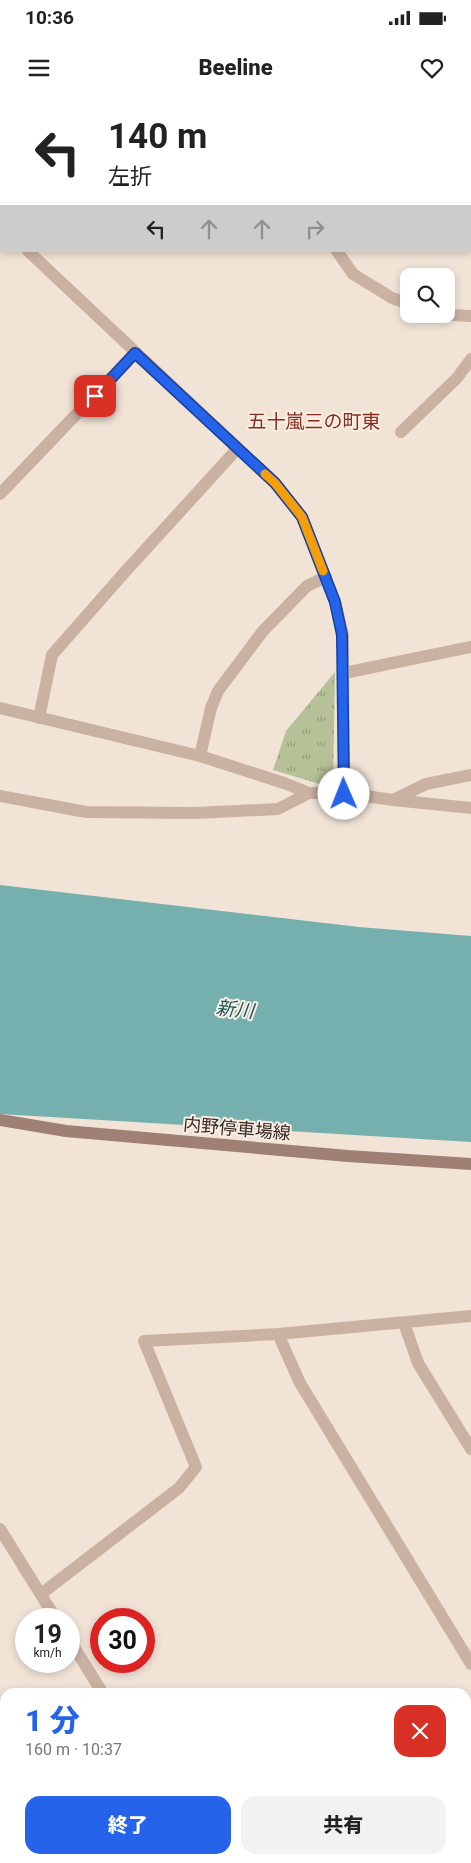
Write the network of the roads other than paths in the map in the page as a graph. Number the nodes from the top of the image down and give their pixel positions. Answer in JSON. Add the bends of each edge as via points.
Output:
{"nodes":[{"id":1,"x":29,"y":252,"type":"edge"},
{"id":2,"x":338,"y":252,"type":"edge"},
{"id":3,"x":400,"y":301,"type":"edge"},
{"id":4,"x":455,"y":315,"type":"edge"},
{"id":5,"x":471,"y":316,"type":"edge"},
{"id":6,"x":135,"y":353,"type":"junction"},
{"id":7,"x":471,"y":358,"type":"edge"},
{"id":8,"x":401,"y":432,"type":"dead end"},
{"id":9,"x":238,"y":448,"type":"junction"},
{"id":10,"x":0,"y":494,"type":"edge"},
{"id":11,"x":326,"y":577,"type":"junction"},
{"id":12,"x":471,"y":647,"type":"edge"},
{"id":13,"x":344,"y":673,"type":"junction"},
{"id":14,"x":0,"y":708,"type":"edge"},
{"id":15,"x":39,"y":718,"type":"junction"},
{"id":16,"x":200,"y":756,"type":"junction"},
{"id":17,"x":471,"y":775,"type":"edge"},
{"id":18,"x":309,"y":793,"type":"junction"},
{"id":19,"x":344,"y":794,"type":"junction"},
{"id":20,"x":0,"y":796,"type":"edge"},
{"id":21,"x":393,"y":800,"type":"junction"},
{"id":22,"x":471,"y":808,"type":"edge"},
{"id":23,"x":0,"y":1120,"type":"edge"},
{"id":24,"x":471,"y":1164,"type":"edge"},
{"id":25,"x":471,"y":1316,"type":"edge"},
{"id":26,"x":404,"y":1323,"type":"junction"},
{"id":27,"x":278,"y":1334,"type":"junction"},
{"id":28,"x":471,"y":1449,"type":"edge"},
{"id":29,"x":0,"y":1529,"type":"edge"},
{"id":30,"x":41,"y":1594,"type":"junction"},
{"id":31,"x":49,"y":1608,"type":"edge"},
{"id":32,"x":80,"y":1657,"type":"edge"},
{"id":33,"x":471,"y":1664,"type":"edge"},
{"id":34,"x":100,"y":1688,"type":"edge"}],
"edges":[{"from":1,"to":6,"type":"street"},
{"from":2,"to":3,"type":"street","via":[[353,274]]},
{"from":4,"to":5,"type":"street"},
{"from":6,"to":9,"type":"street"},
{"from":6,"to":10,"type":"street"},
{"from":7,"to":8,"type":"street","via":[[458,378]]},
{"from":9,"to":11,"type":"street","via":[[275,483],[302,517]]},
{"from":9,"to":15,"type":"street","via":[[52,655]]},
{"from":11,"to":13,"type":"street","via":[[342,635]]},
{"from":11,"to":16,"type":"street","via":[[307,586],[263,631],[218,691]]},
{"from":12,"to":13,"type":"street"},
{"from":13,"to":19,"type":"street"},
{"from":14,"to":15,"type":"street"},
{"from":15,"to":16,"type":"street"},
{"from":16,"to":18,"type":"street"},
{"from":17,"to":21,"type":"street","via":[[426,784]]},
{"from":18,"to":19,"type":"street"},
{"from":18,"to":20,"type":"street","via":[[278,809],[196,813],[86,812]]},
{"from":19,"to":21,"type":"street"},
{"from":21,"to":22,"type":"street"},
{"from":23,"to":24,"type":"main road","name":"内野停車場線","via":[[66,1131]]},
{"from":25,"to":26,"type":"street"},
{"from":26,"to":27,"type":"street"},
{"from":26,"to":28,"type":"street","via":[[418,1363]]},
{"from":27,"to":30,"type":"street","via":[[144,1341],[196,1466],[179,1488]]},
{"from":27,"to":33,"type":"street","via":[[300,1383]]},
{"from":29,"to":30,"type":"street"},
{"from":30,"to":31,"type":"street"},
{"from":32,"to":34,"type":"street"}]}
